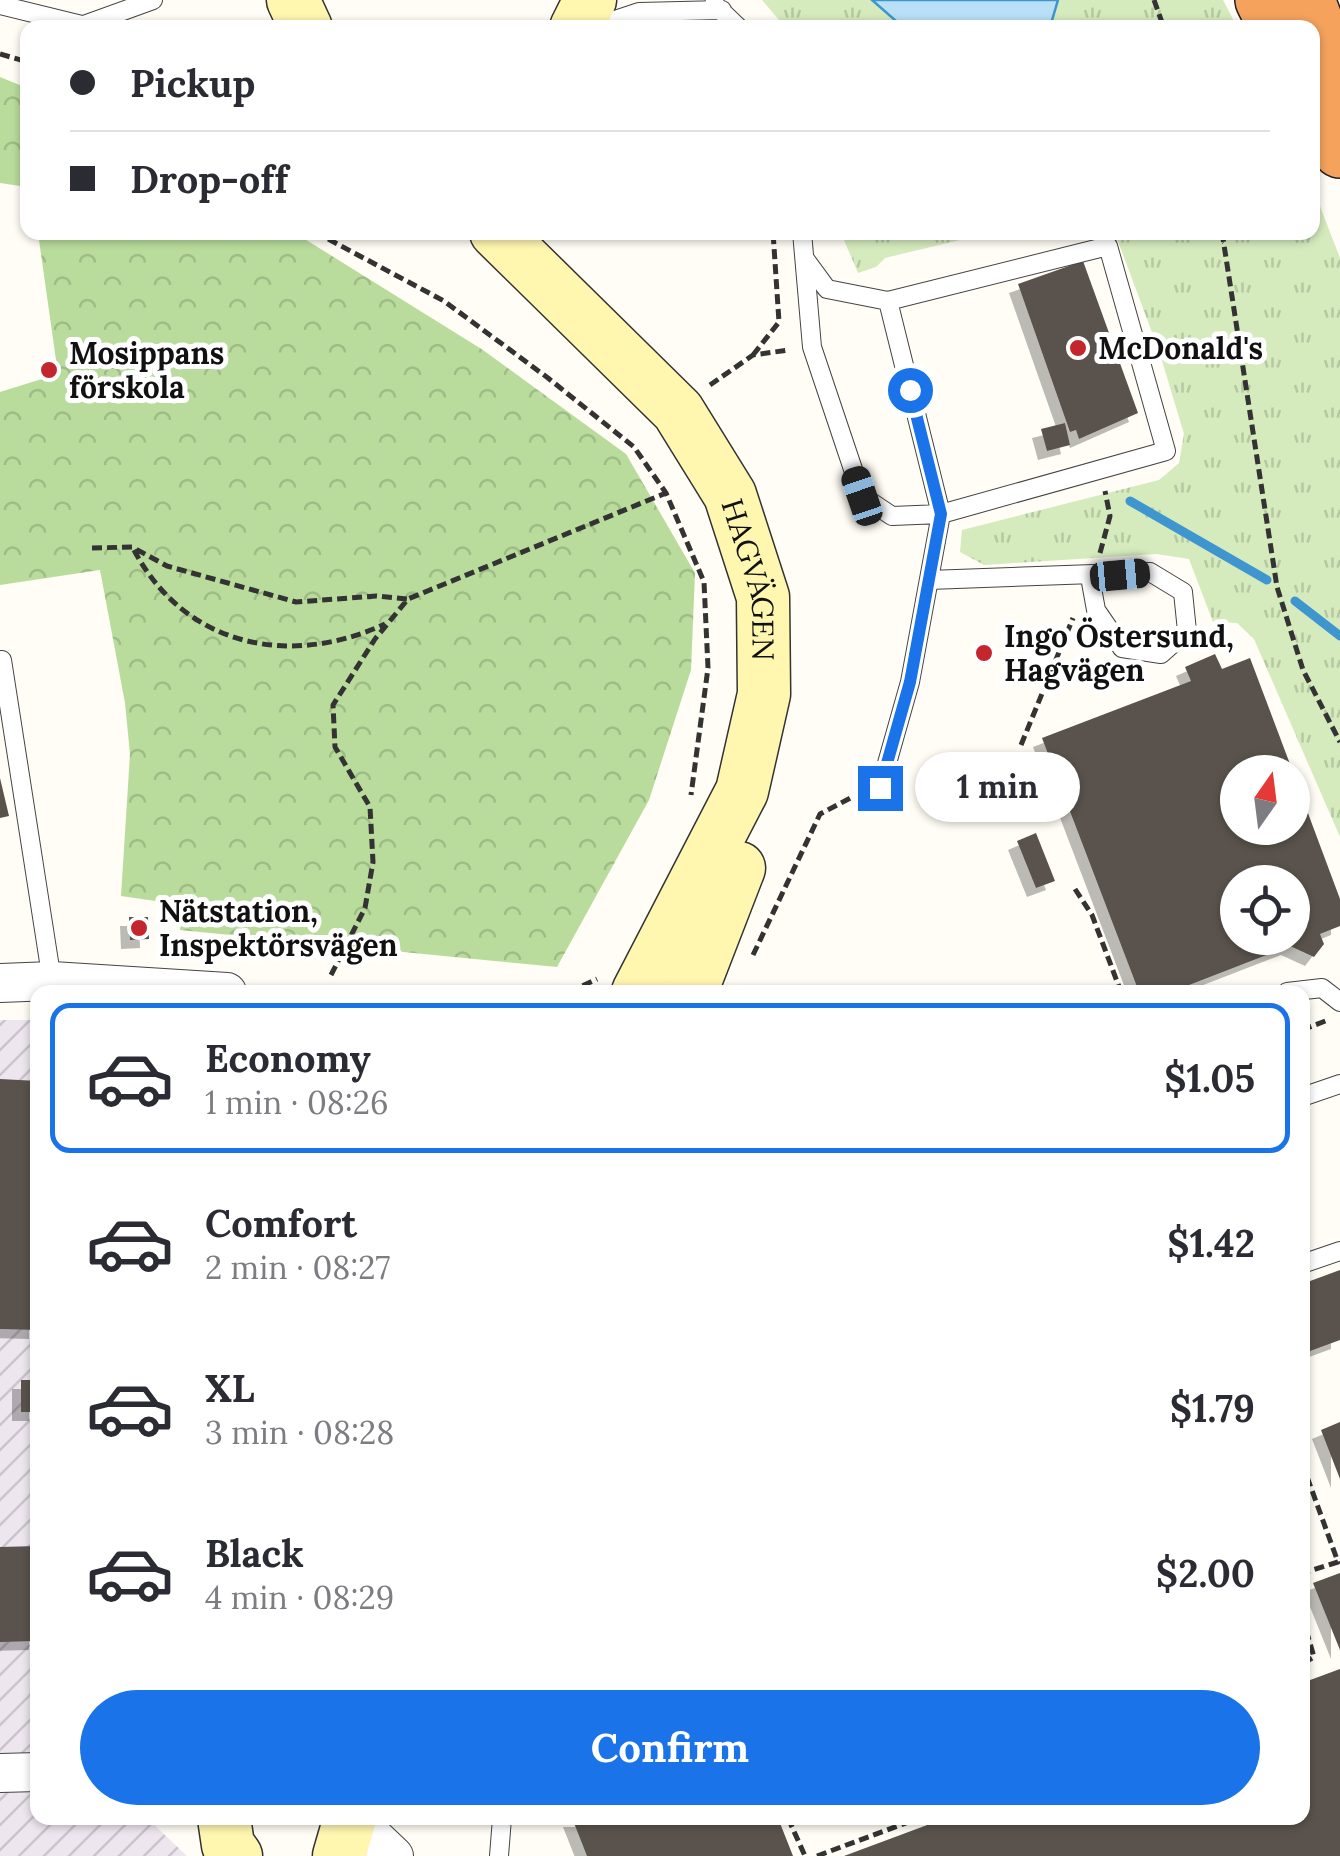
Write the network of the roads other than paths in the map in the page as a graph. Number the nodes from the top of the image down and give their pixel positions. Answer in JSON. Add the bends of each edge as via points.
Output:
{"nodes":[{"id":1,"x":152,"y":0,"type":"edge"},
{"id":2,"x":1336,"y":0,"type":"edge"},
{"id":3,"x":0,"y":5,"type":"edge"},
{"id":4,"x":716,"y":5,"type":"edge"},
{"id":5,"x":1340,"y":12,"type":"edge"},
{"id":6,"x":61,"y":20,"type":"edge"},
{"id":7,"x":105,"y":20,"type":"edge"},
{"id":8,"x":615,"y":20,"type":"edge"},
{"id":9,"x":1320,"y":35,"type":"edge"},
{"id":10,"x":1340,"y":88,"type":"edge"},
{"id":11,"x":1320,"y":111,"type":"edge"},
{"id":12,"x":1340,"y":150,"type":"edge"},
{"id":13,"x":505,"y":240,"type":"edge"},
{"id":14,"x":549,"y":240,"type":"edge"},
{"id":15,"x":803,"y":240,"type":"edge"},
{"id":16,"x":804,"y":258,"type":"junction"},
{"id":17,"x":888,"y":301,"type":"junction"},
{"id":18,"x":688,"y":402,"type":"junction"},
{"id":19,"x":941,"y":514,"type":"junction"},
{"id":20,"x":1090,"y":577,"type":"junction"},
{"id":21,"x":929,"y":580,"type":"junction"},
{"id":22,"x":2,"y":660,"type":"edge"},
{"id":23,"x":880,"y":788,"type":"road end"},
{"id":24,"x":52,"y":981,"type":"junction"},
{"id":25,"x":0,"y":983,"type":"edge"},
{"id":26,"x":115,"y":985,"type":"edge"},
{"id":27,"x":642,"y":985,"type":"edge"},
{"id":28,"x":695,"y":985,"type":"edge"},
{"id":29,"x":1310,"y":989,"type":"edge"},
{"id":30,"x":1340,"y":1002,"type":"edge"},
{"id":31,"x":1340,"y":1084,"type":"edge"},
{"id":32,"x":1310,"y":1094,"type":"edge"},
{"id":33,"x":1340,"y":1251,"type":"edge"},
{"id":34,"x":1310,"y":1261,"type":"edge"},
{"id":35,"x":30,"y":1772,"type":"edge"},
{"id":36,"x":0,"y":1773,"type":"edge"},
{"id":37,"x":350,"y":1825,"type":"edge"},
{"id":38,"x":360,"y":1825,"type":"edge"},
{"id":39,"x":501,"y":1825,"type":"edge"},
{"id":40,"x":340,"y":1856,"type":"edge"},
{"id":41,"x":394,"y":1856,"type":"edge"},
{"id":42,"x":499,"y":1856,"type":"edge"}],
"edges":[{"from":1,"to":7,"type":"lane"},
{"from":2,"to":5,"type":"highway"},
{"from":3,"to":6,"type":"lane"},
{"from":4,"to":8,"type":"lane"},
{"from":9,"to":10,"type":"highway"},
{"from":11,"to":12,"type":"highway"},
{"from":13,"to":18,"type":"street","name":"HAGVÄGEN"},
{"from":14,"to":18,"type":"street","name":"HAGVÄGEN"},
{"from":15,"to":16,"type":"lane"},
{"from":16,"to":17,"type":"lane","via":[[827,289]]},
{"from":16,"to":19,"type":"lane","via":[[812,348],[862,496],[892,516]]},
{"from":17,"to":19,"type":"lane"},
{"from":17,"to":19,"type":"lane","via":[[1108,246],[1166,451]]},
{"from":18,"to":27,"type":"street","name":"HAGVÄGEN","via":[[730,495],[763,597],[764,694],[742,791]]},
{"from":18,"to":28,"type":"street","name":"HAGVÄGEN","via":[[716,412],[763,481],[798,613],[788,742]]},
{"from":19,"to":21,"type":"lane"},
{"from":20,"to":20,"type":"lane","via":[[1150,572],[1182,592],[1187,631],[1161,654],[1122,648],[1096,610]]},
{"from":20,"to":21,"type":"lane"},
{"from":21,"to":23,"type":"lane"},
{"from":22,"to":24,"type":"lane"},
{"from":24,"to":25,"type":"street"},
{"from":24,"to":26,"type":"street"},
{"from":29,"to":30,"type":"lane","via":[[1322,988]]},
{"from":31,"to":32,"type":"lane"},
{"from":33,"to":34,"type":"lane"},
{"from":35,"to":36,"type":"street"},
{"from":37,"to":40,"type":"street"},
{"from":38,"to":41,"type":"street"},
{"from":39,"to":42,"type":"lane"}]}
